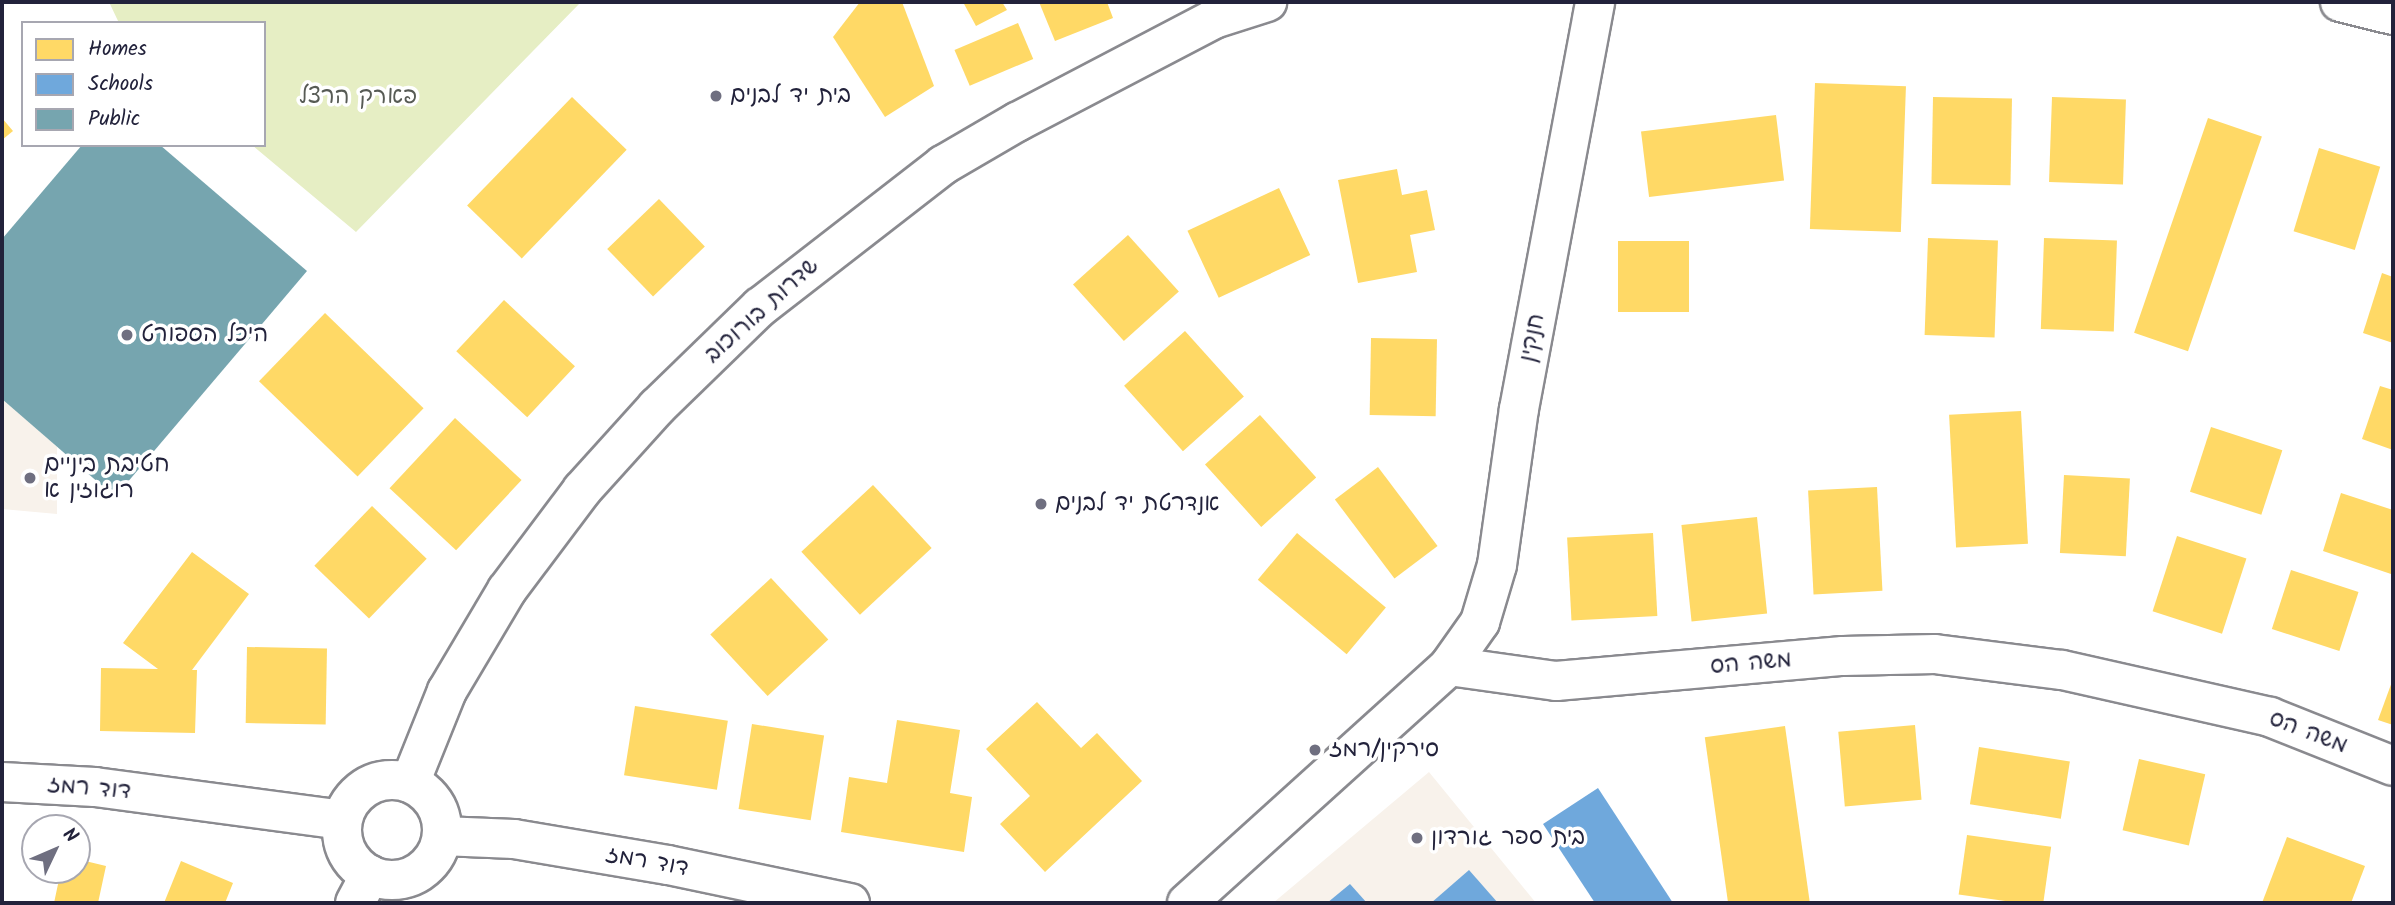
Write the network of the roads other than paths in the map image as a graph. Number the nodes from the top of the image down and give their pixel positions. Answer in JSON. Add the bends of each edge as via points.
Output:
{"nodes":[{"id":1,"x":1267,"y":2,"type":"edge"},
{"id":2,"x":1595,"y":2,"type":"edge"},
{"id":3,"x":2340,"y":2,"type":"edge"},
{"id":4,"x":2393,"y":15,"type":"edge"},
{"id":5,"x":1449,"y":666,"type":"junction"},
{"id":6,"x":2393,"y":766,"type":"edge"},
{"id":7,"x":2,"y":782,"type":"edge"},
{"id":8,"x":410,"y":783,"type":"junction"},
{"id":9,"x":342,"y":820,"type":"junction"},
{"id":10,"x":442,"y":836,"type":"junction"},
{"id":11,"x":363,"y":889,"type":"edge"},
{"id":12,"x":850,"y":903,"type":"edge"},
{"id":13,"x":1187,"y":903,"type":"edge"}],
"edges":[{"from":1,"to":8,"type":"street","name":"שדרות בורוכוב","via":[[1214,19],[943,165],[760,307],[657,407],[582,490],[507,590],[447,691]]},
{"from":2,"to":5,"type":"street","name":"חנקין","via":[[1519,409],[1497,565],[1480,622]]},
{"from":3,"to":4,"type":"street"},
{"from":5,"to":6,"type":"street","name":"משה הס","via":[[1556,681],[1843,656],[1936,653],[2062,670],[2270,717]]},
{"from":5,"to":13,"type":"street"},
{"from":7,"to":9,"type":"street","name":"דוד רמז","via":[[94,787]]},
{"from":8,"to":9,"type":"street","via":[[381,780],[367,786],[356,794]]},
{"from":8,"to":10,"type":"street","via":[[432,799]]},
{"from":9,"to":11,"type":"street","via":[[347,853],[357,866]]},
{"from":10,"to":11,"type":"street","via":[[437,852],[416,874]]},
{"from":10,"to":12,"type":"street","name":"דוד רמז","via":[[514,839]]}]}
